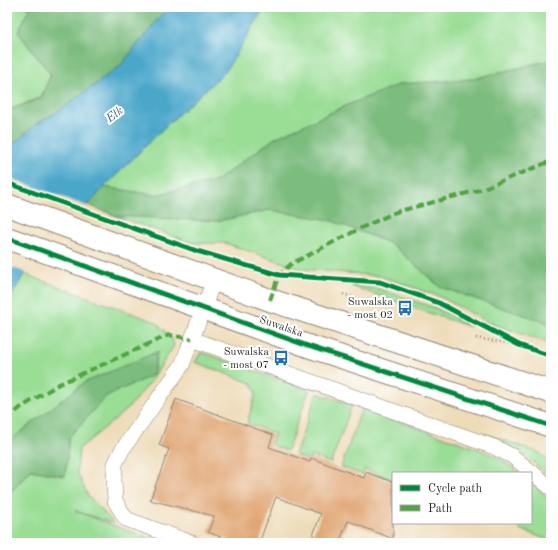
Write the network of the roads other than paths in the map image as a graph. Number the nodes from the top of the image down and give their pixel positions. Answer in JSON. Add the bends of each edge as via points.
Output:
{"nodes":[{"id":1,"x":7,"y":205,"type":"edge"},
{"id":2,"x":7,"y":238,"type":"edge"},
{"id":3,"x":214,"y":280,"type":"junction"},
{"id":4,"x":203,"y":310,"type":"junction"},
{"id":5,"x":192,"y":339,"type":"junction"},
{"id":6,"x":551,"y":392,"type":"edge"},
{"id":7,"x":551,"y":426,"type":"edge"},
{"id":8,"x":532,"y":472,"type":"edge"},
{"id":9,"x":532,"y":472,"type":"edge"},
{"id":10,"x":551,"y":488,"type":"edge"},
{"id":11,"x":192,"y":543,"type":"edge"}],
"edges":[{"from":1,"to":3,"type":"street","name":"Suwalska"},
{"from":2,"to":4,"type":"street","name":"Suwalska"},
{"from":3,"to":4,"type":"lane"},
{"from":3,"to":6,"type":"street","name":"Suwalska"},
{"from":4,"to":5,"type":"lane"},
{"from":4,"to":7,"type":"street","name":"Suwalska"},
{"from":5,"to":8,"type":"lane","via":[[494,447],[512,456]]},
{"from":5,"to":11,"type":"lane","via":[[182,365],[122,450],[115,464],[114,480],[115,501],[126,518]]},
{"from":9,"to":10,"type":"lane"}]}
